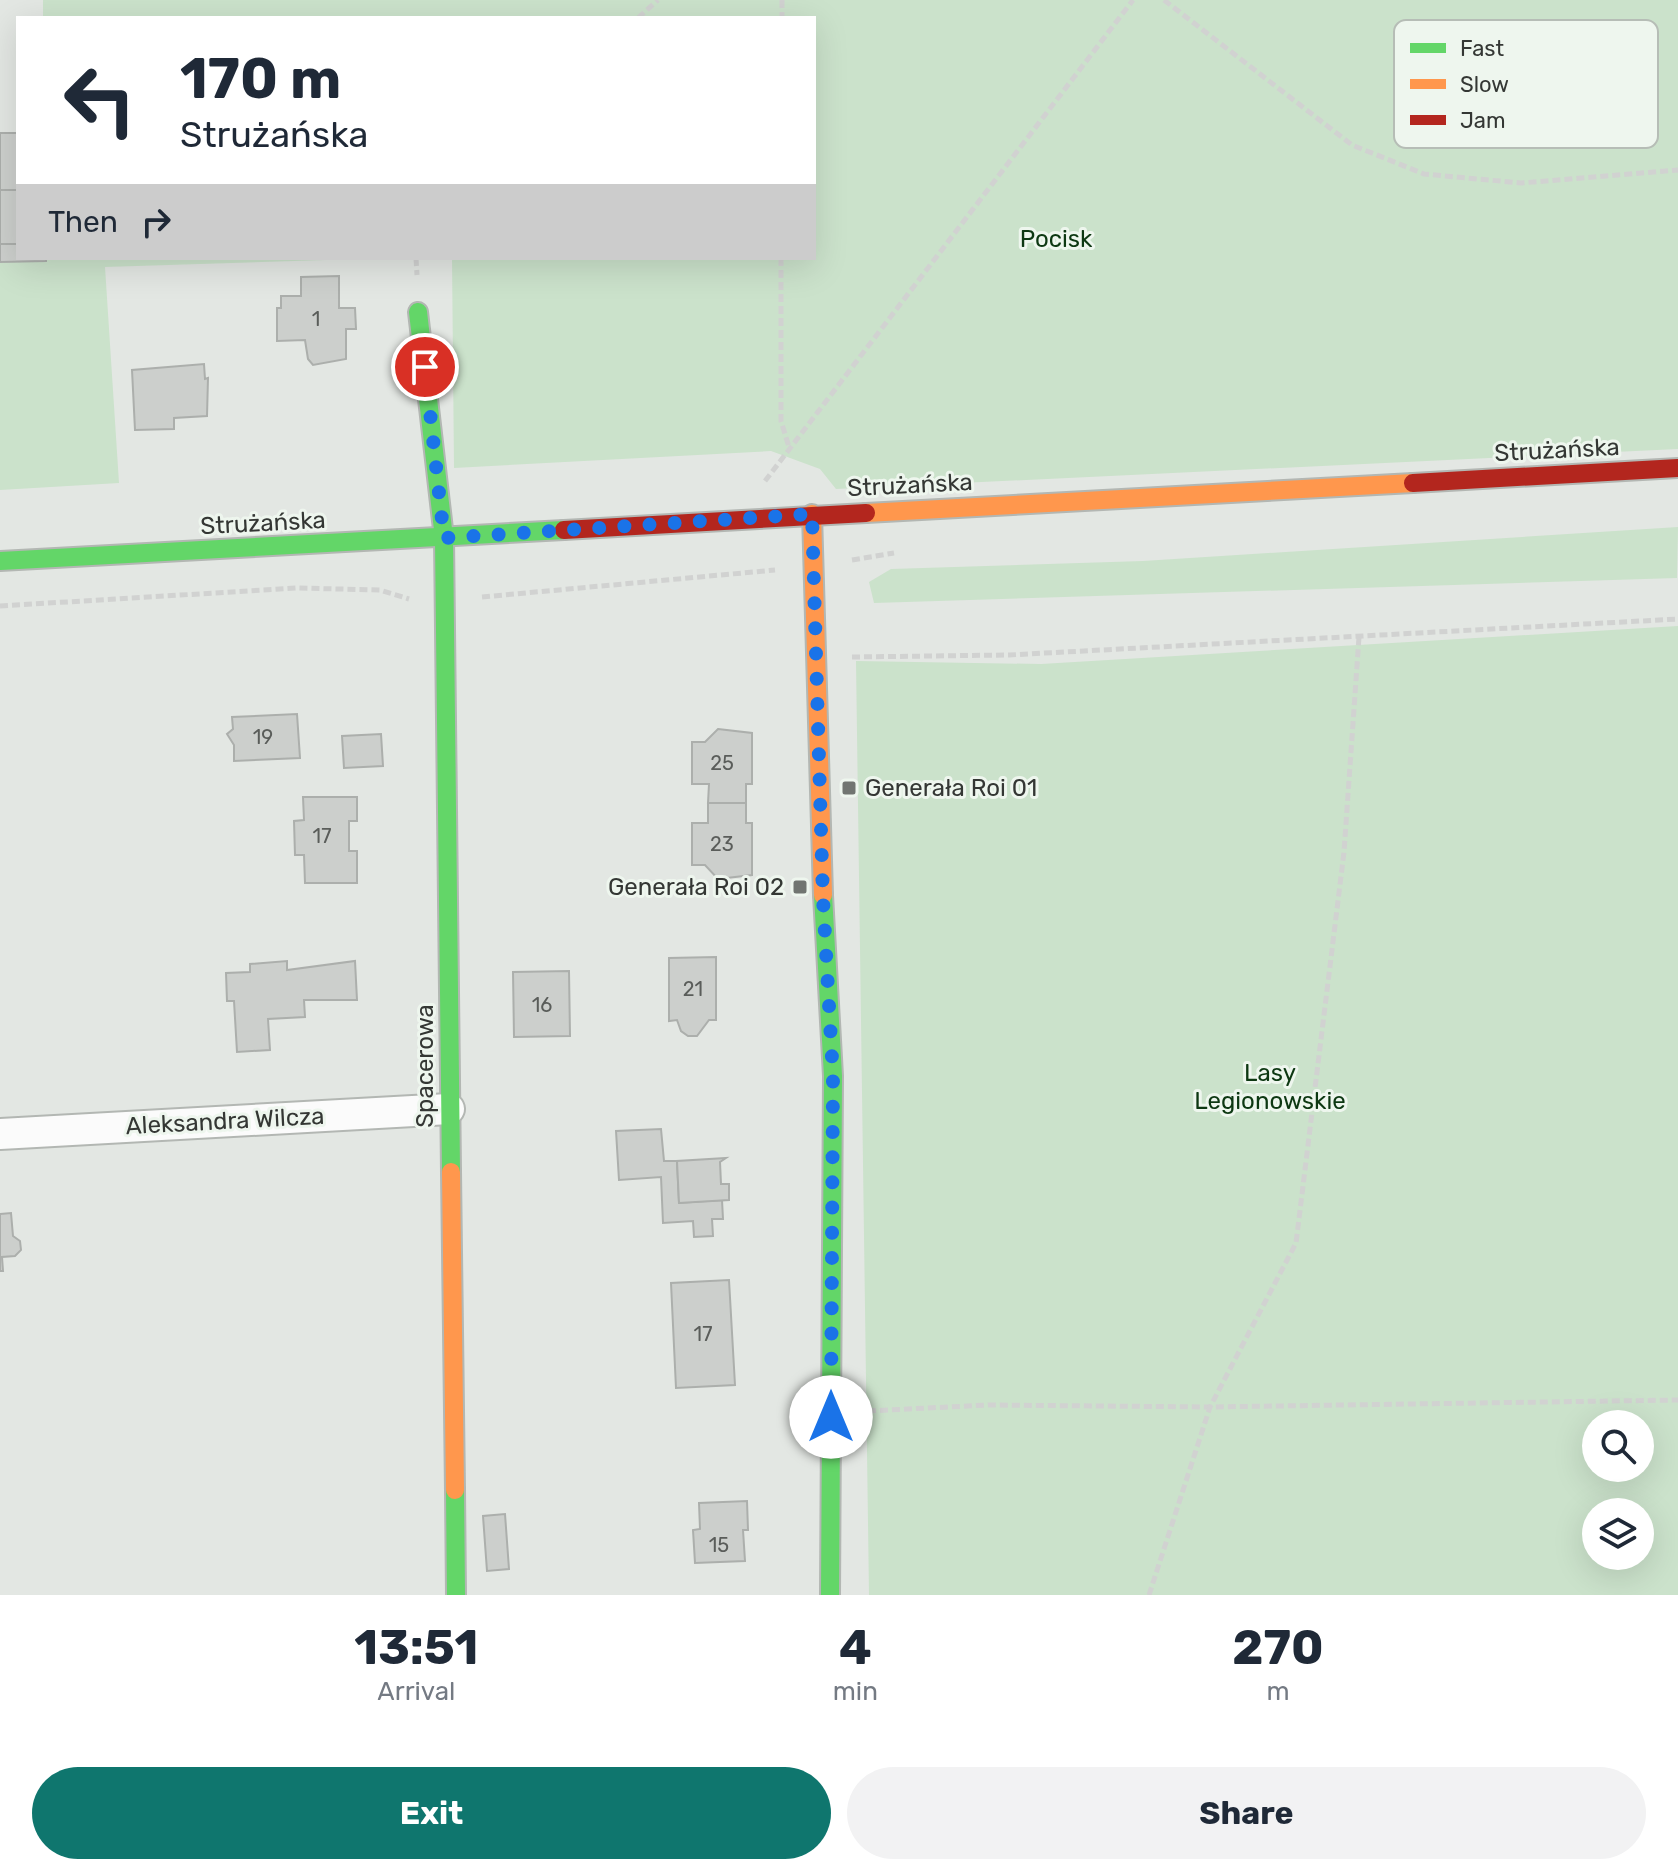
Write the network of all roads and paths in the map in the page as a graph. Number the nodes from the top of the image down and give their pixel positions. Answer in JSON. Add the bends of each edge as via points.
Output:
{"nodes":[{"id":1,"x":658,"y":0,"type":"edge"},
{"id":2,"x":1133,"y":0,"type":"edge"},
{"id":3,"x":1164,"y":0,"type":"edge"},
{"id":4,"x":640,"y":16,"type":"edge"},
{"id":5,"x":1678,"y":170,"type":"edge"},
{"id":6,"x":781,"y":260,"type":"edge"},
{"id":7,"x":418,"y":312,"type":"dead end"},
{"id":8,"x":789,"y":448,"type":"junction"},
{"id":9,"x":1678,"y":468,"type":"edge"},
{"id":10,"x":812,"y":514,"type":"junction"},
{"id":11,"x":735,"y":520,"type":"junction"},
{"id":12,"x":444,"y":538,"type":"junction"},
{"id":13,"x":0,"y":561,"type":"edge"},
{"id":14,"x":1678,"y":619,"type":"edge"},
{"id":15,"x":1359,"y":637,"type":"junction"},
{"id":16,"x":816,"y":657,"type":"junction"},
{"id":17,"x":449,"y":1109,"type":"junction"},
{"id":18,"x":0,"y":1134,"type":"edge"},
{"id":19,"x":1678,"y":1400,"type":"edge"},
{"id":20,"x":1210,"y":1407,"type":"junction"},
{"id":21,"x":831,"y":1417,"type":"junction"},
{"id":22,"x":456,"y":1595,"type":"edge"},
{"id":23,"x":830,"y":1595,"type":"edge"},
{"id":24,"x":1149,"y":1595,"type":"edge"}],
"edges":[{"from":1,"to":4,"type":"path"},
{"from":2,"to":8,"type":"path"},
{"from":3,"to":5,"type":"path","via":[[1352,145],[1424,174],[1521,183]]},
{"from":6,"to":8,"type":"path","via":[[781,421]]},
{"from":7,"to":12,"type":"street","name":"Spacerowa"},
{"from":8,"to":11,"type":"path"},
{"from":9,"to":10,"type":"street","name":"Strużańska"},
{"from":10,"to":11,"type":"street","name":"Strużańska"},
{"from":10,"to":16,"type":"street"},
{"from":11,"to":12,"type":"street","name":"Strużańska"},
{"from":12,"to":13,"type":"street","name":"Strużańska"},
{"from":12,"to":17,"type":"street","name":"Spacerowa"},
{"from":14,"to":15,"type":"path"},
{"from":15,"to":16,"type":"path","via":[[1009,655]]},
{"from":15,"to":20,"type":"path","via":[[1344,852],[1296,1243]]},
{"from":16,"to":21,"type":"street","via":[[833,1076]]},
{"from":17,"to":18,"type":"street","name":"Aleksandra Wilcza"},
{"from":17,"to":22,"type":"street","name":"Spacerowa"},
{"from":19,"to":20,"type":"path"},
{"from":20,"to":21,"type":"path","via":[[956,1406]]},
{"from":20,"to":24,"type":"path"},
{"from":21,"to":23,"type":"street"}]}
